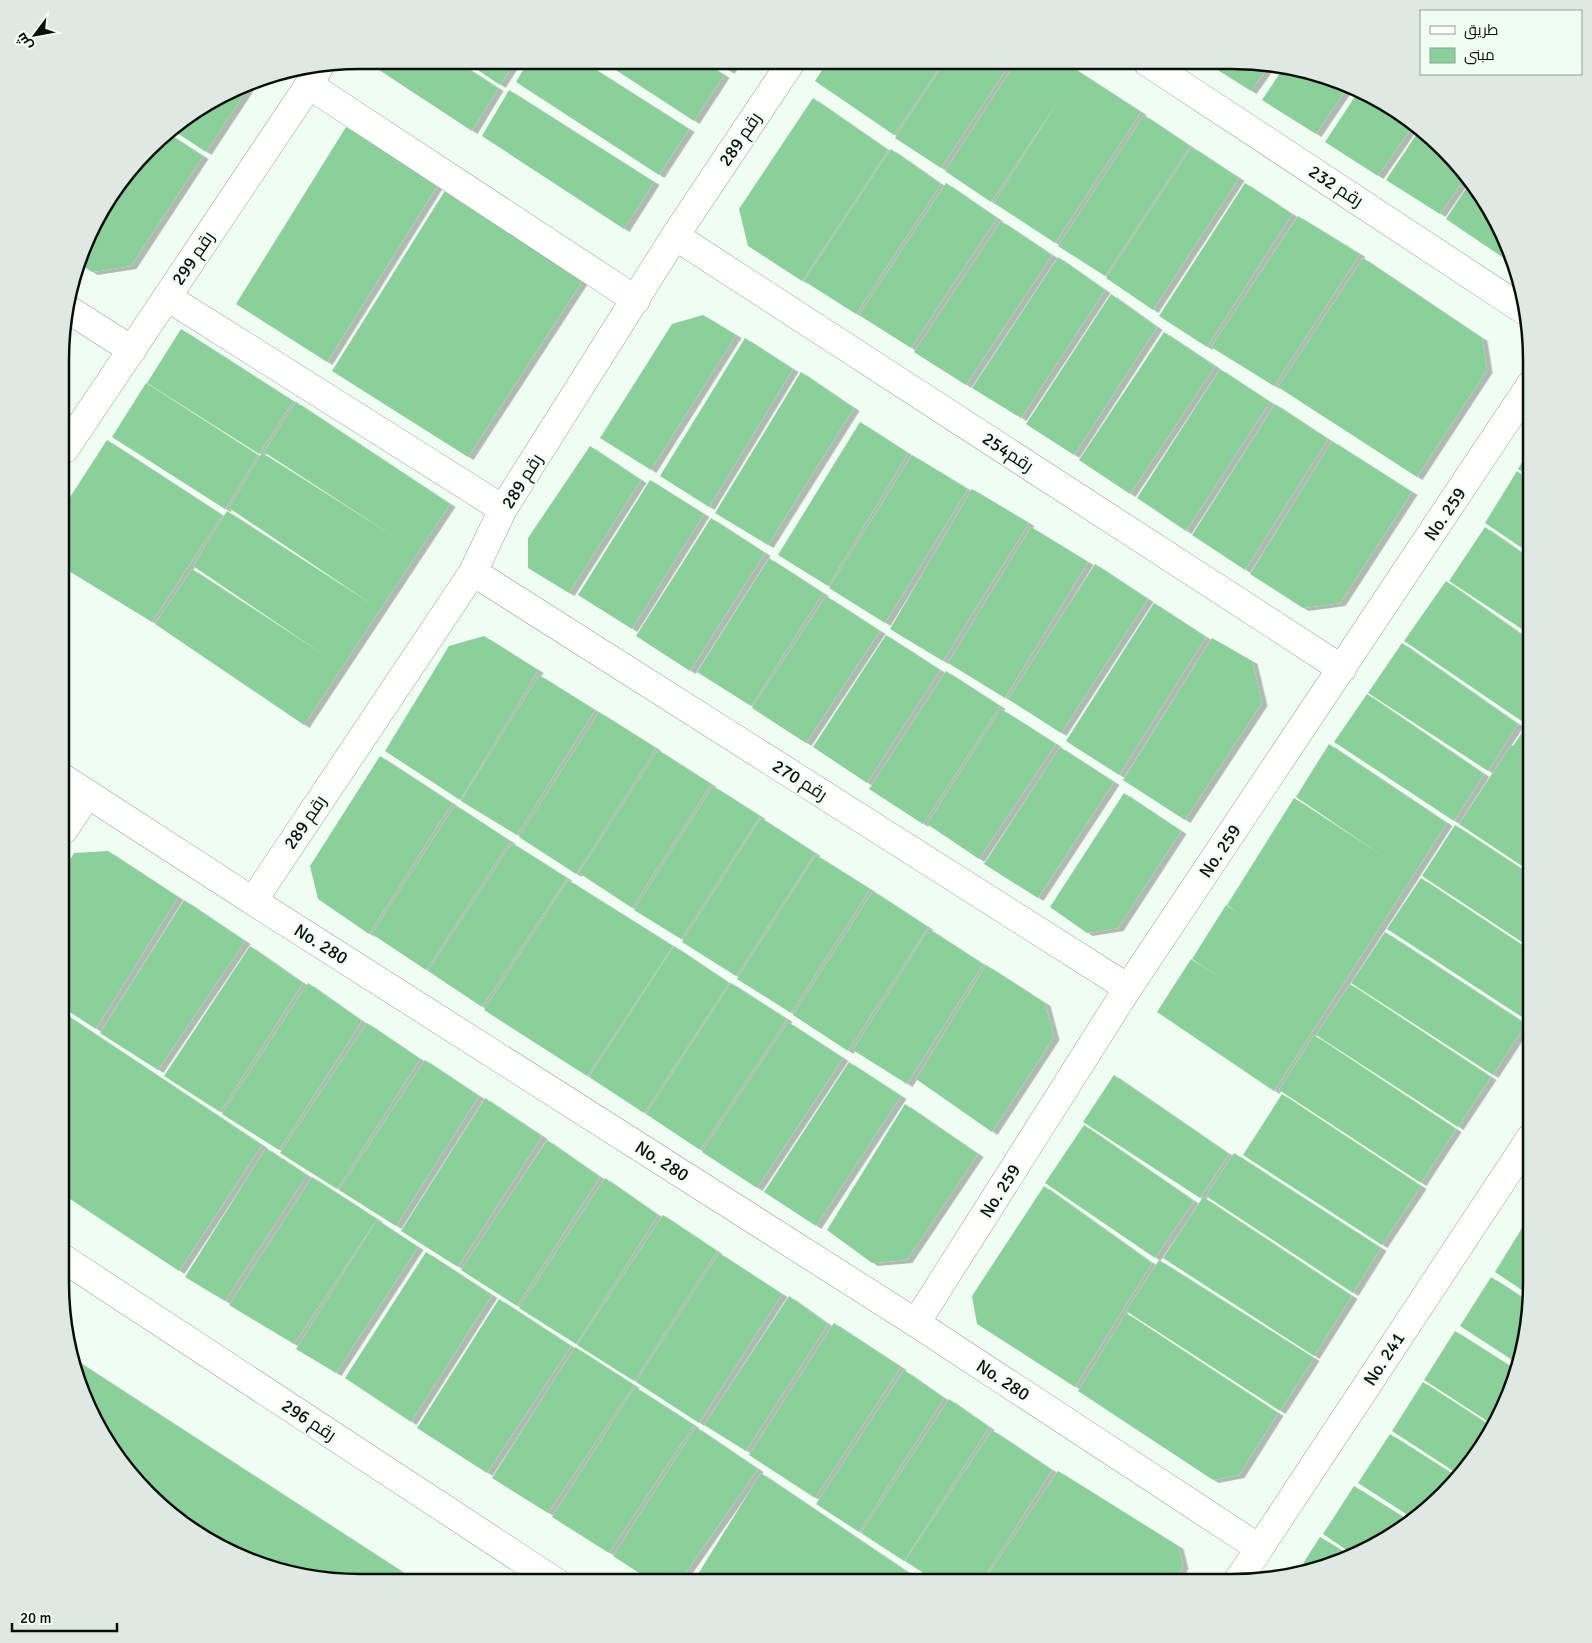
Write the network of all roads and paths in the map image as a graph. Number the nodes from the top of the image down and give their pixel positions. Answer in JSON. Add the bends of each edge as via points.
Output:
{"nodes":[{"id":1,"x":787,"y":69,"type":"edge"},
{"id":2,"x":1158,"y":69,"type":"edge"},
{"id":3,"x":314,"y":76,"type":"edge"},
{"id":4,"x":675,"y":236,"type":"junction"},
{"id":5,"x":167,"y":297,"type":"junction"},
{"id":6,"x":636,"y":300,"type":"junction"},
{"id":7,"x":1518,"y":305,"type":"edge"},
{"id":8,"x":73,"y":312,"type":"edge"},
{"id":9,"x":132,"y":350,"type":"junction"},
{"id":10,"x":1523,"y":396,"type":"edge"},
{"id":11,"x":69,"y":443,"type":"edge"},
{"id":12,"x":503,"y":509,"type":"junction"},
{"id":13,"x":473,"y":572,"type":"junction"},
{"id":14,"x":1342,"y":669,"type":"junction"},
{"id":15,"x":69,"y":782,"type":"edge"},
{"id":16,"x":88,"y":794,"type":"junction"},
{"id":17,"x":69,"y":822,"type":"edge"},
{"id":18,"x":253,"y":901,"type":"junction"},
{"id":19,"x":1128,"y":988,"type":"junction"},
{"id":20,"x":1523,"y":1149,"type":"edge"},
{"id":21,"x":69,"y":1262,"type":"edge"},
{"id":22,"x":916,"y":1323,"type":"junction"},
{"id":23,"x":1259,"y":1548,"type":"junction"},
{"id":24,"x":544,"y":1574,"type":"edge"},
{"id":25,"x":1242,"y":1574,"type":"edge"}],
"edges":[{"from":1,"to":4,"type":"street","name":"رقم 289"},
{"from":2,"to":7,"type":"street","name":"رقم 232"},
{"from":3,"to":5,"type":"street","name":"رقم 299"},
{"from":3,"to":6,"type":"street"},
{"from":4,"to":6,"type":"street","name":"رقم 289"},
{"from":4,"to":14,"type":"street","name":"رقم254"},
{"from":5,"to":9,"type":"street","name":"رقم 299"},
{"from":5,"to":12,"type":"street"},
{"from":6,"to":12,"type":"street","name":"رقم 289"},
{"from":8,"to":9,"type":"street"},
{"from":9,"to":11,"type":"street","name":"رقم 299"},
{"from":10,"to":14,"type":"street","name":"No. 259"},
{"from":12,"to":13,"type":"street","name":"رقم 289"},
{"from":13,"to":18,"type":"street","name":"رقم 289"},
{"from":13,"to":19,"type":"street","name":"رقم 270"},
{"from":14,"to":19,"type":"street","name":"No. 259"},
{"from":15,"to":16,"type":"street","name":"No. 280"},
{"from":16,"to":17,"type":"street"},
{"from":16,"to":18,"type":"street","name":"No. 280"},
{"from":18,"to":22,"type":"street","name":"No. 280"},
{"from":19,"to":22,"type":"street","name":"No. 259"},
{"from":20,"to":23,"type":"street","name":"No. 241"},
{"from":21,"to":24,"type":"street","name":"رقم 296"},
{"from":22,"to":23,"type":"street","name":"No. 280"},
{"from":23,"to":25,"type":"street","name":"No. 241"}]}
